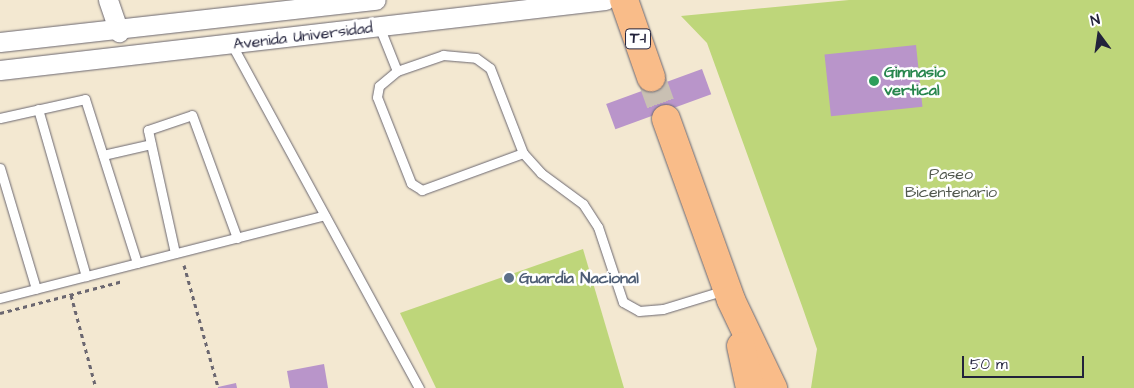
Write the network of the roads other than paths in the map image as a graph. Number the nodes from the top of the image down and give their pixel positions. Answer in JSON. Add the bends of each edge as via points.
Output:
{"nodes":[{"id":1,"x":108,"y":0,"type":"edge"},
{"id":2,"x":376,"y":0,"type":"edge"},
{"id":3,"x":605,"y":0,"type":"edge"},
{"id":4,"x":624,"y":0,"type":"edge"},
{"id":5,"x":220,"y":19,"type":"junction"},
{"id":6,"x":379,"y":26,"type":"junction"},
{"id":7,"x":119,"y":32,"type":"junction"},
{"id":8,"x":0,"y":42,"type":"edge"},
{"id":9,"x":232,"y":45,"type":"junction"},
{"id":10,"x":0,"y":70,"type":"edge"},
{"id":11,"x":397,"y":71,"type":"junction"},
{"id":12,"x":651,"y":77,"type":"tunnel mouth"},
{"id":13,"x":38,"y":110,"type":"junction"},
{"id":14,"x":0,"y":118,"type":"edge"},
{"id":15,"x":666,"y":119,"type":"tunnel mouth"},
{"id":16,"x":151,"y":144,"type":"junction"},
{"id":17,"x":523,"y":153,"type":"junction"},
{"id":18,"x":103,"y":155,"type":"junction"},
{"id":19,"x":0,"y":168,"type":"edge"},
{"id":20,"x":325,"y":215,"type":"junction"},
{"id":21,"x":237,"y":238,"type":"junction"},
{"id":22,"x":175,"y":254,"type":"junction"},
{"id":23,"x":137,"y":263,"type":"junction"},
{"id":24,"x":86,"y":276,"type":"junction"},
{"id":25,"x":36,"y":289,"type":"junction"},
{"id":26,"x":728,"y":295,"type":"junction"},
{"id":27,"x":0,"y":298,"type":"edge"},
{"id":28,"x":419,"y":388,"type":"edge"},
{"id":29,"x":750,"y":388,"type":"edge"},
{"id":30,"x":773,"y":388,"type":"edge"}],
"edges":[{"from":1,"to":7,"type":"street"},
{"from":2,"to":5,"type":"street","name":"Avenida Universidad"},
{"from":3,"to":6,"type":"street","name":"Avenida Universidad"},
{"from":4,"to":12,"type":"highway","number":"T-1"},
{"from":5,"to":7,"type":"street","name":"Avenida Universidad"},
{"from":5,"to":9,"type":"street"},
{"from":6,"to":9,"type":"street","name":"Avenida Universidad"},
{"from":6,"to":11,"type":"lane"},
{"from":7,"to":8,"type":"street","name":"Avenida Universidad"},
{"from":9,"to":10,"type":"street","name":"Avenida Universidad"},
{"from":9,"to":20,"type":"lane"},
{"from":11,"to":17,"type":"lane","via":[[443,55],[476,58],[490,68]]},
{"from":11,"to":17,"type":"lane","via":[[379,86],[378,97],[411,183],[432,189]]},
{"from":13,"to":14,"type":"lane"},
{"from":13,"to":18,"type":"lane","via":[[85,99]]},
{"from":13,"to":24,"type":"lane"},
{"from":15,"to":26,"type":"highway"},
{"from":16,"to":18,"type":"lane"},
{"from":16,"to":21,"type":"lane","via":[[148,130],[192,115]]},
{"from":16,"to":22,"type":"lane"},
{"from":17,"to":26,"type":"lane","via":[[541,173],[582,204],[598,227],[623,302],[639,311]]},
{"from":18,"to":23,"type":"lane"},
{"from":19,"to":25,"type":"lane"},
{"from":20,"to":21,"type":"lane"},
{"from":20,"to":28,"type":"lane"},
{"from":21,"to":22,"type":"lane"},
{"from":22,"to":23,"type":"lane"},
{"from":23,"to":24,"type":"lane"},
{"from":24,"to":25,"type":"lane"},
{"from":25,"to":27,"type":"lane"},
{"from":26,"to":29,"type":"highway"},
{"from":26,"to":30,"type":"highway"}]}
